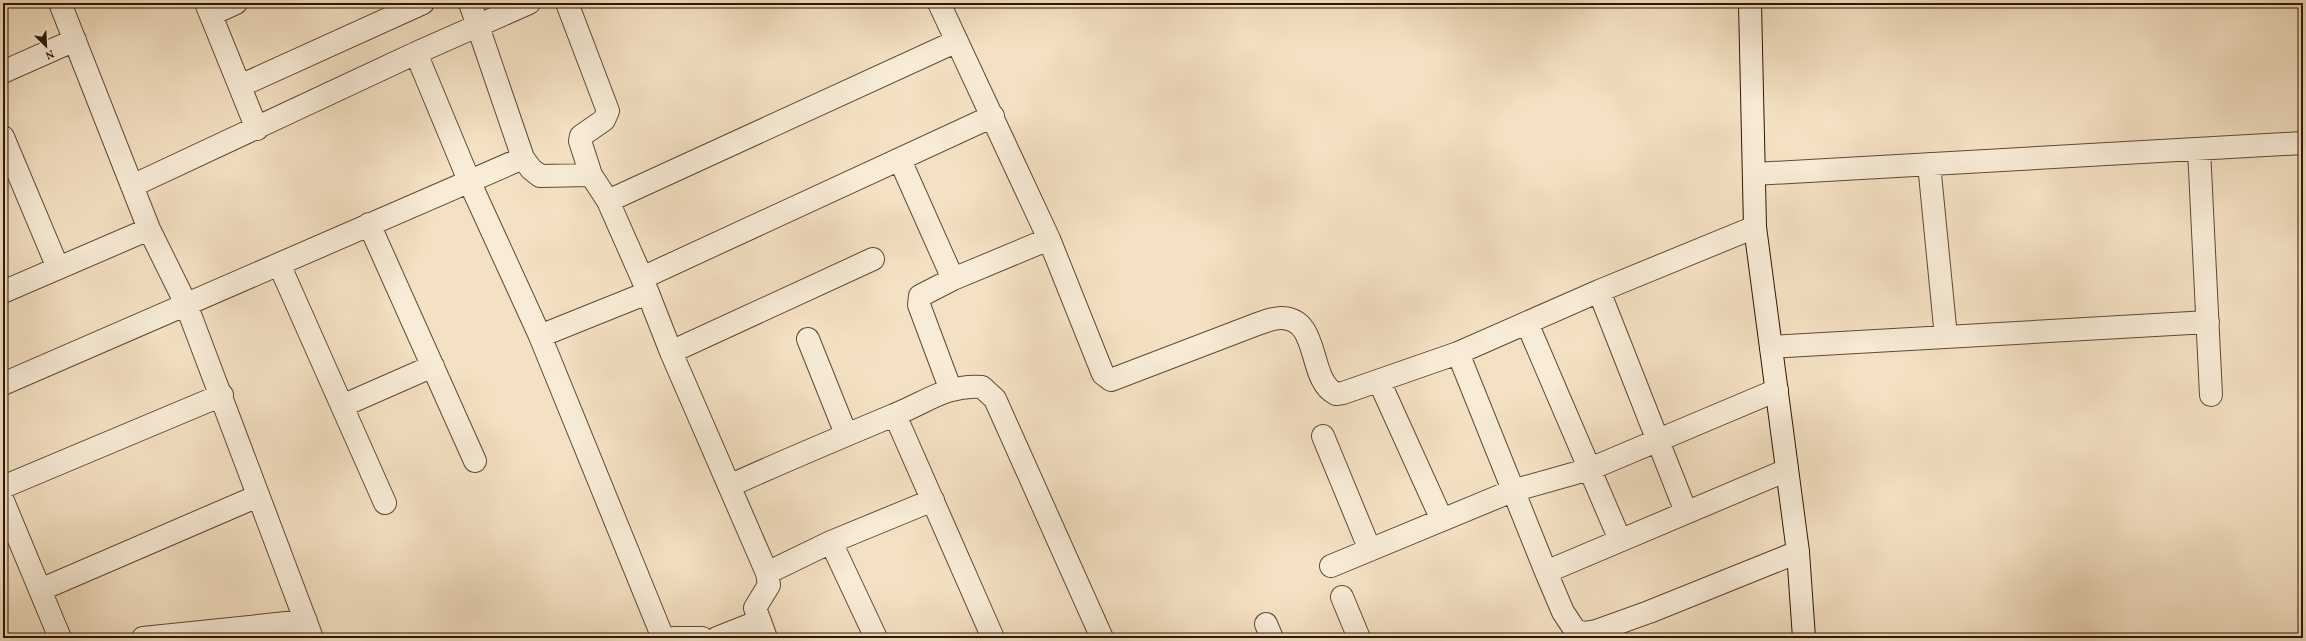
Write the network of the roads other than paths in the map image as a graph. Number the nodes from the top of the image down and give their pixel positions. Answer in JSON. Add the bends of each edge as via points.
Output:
{"nodes":[{"id":1,"x":60,"y":3,"type":"edge"},
{"id":2,"x":236,"y":3,"type":"edge"},
{"id":3,"x":423,"y":3,"type":"edge"},
{"id":4,"x":470,"y":3,"type":"edge"},
{"id":5,"x":529,"y":3,"type":"edge"},
{"id":6,"x":568,"y":3,"type":"edge"},
{"id":7,"x":939,"y":3,"type":"edge"},
{"id":8,"x":1750,"y":3,"type":"edge"},
{"id":9,"x":209,"y":9,"type":"edge"},
{"id":10,"x":479,"y":25,"type":"junction"},
{"id":11,"x":75,"y":40,"type":"junction"},
{"id":12,"x":957,"y":41,"type":"junction"},
{"id":13,"x":416,"y":53,"type":"junction"},
{"id":14,"x":3,"y":72,"type":"edge"},
{"id":15,"x":240,"y":86,"type":"junction"},
{"id":16,"x":993,"y":116,"type":"junction"},
{"id":17,"x":257,"y":129,"type":"junction"},
{"id":18,"x":3,"y":137,"type":"edge"},
{"id":19,"x":2303,"y":144,"type":"edge"},
{"id":20,"x":2199,"y":149,"type":"junction"},
{"id":21,"x":523,"y":158,"type":"junction"},
{"id":22,"x":900,"y":160,"type":"junction"},
{"id":23,"x":1929,"y":164,"type":"junction"},
{"id":24,"x":1754,"y":174,"type":"junction"},
{"id":25,"x":591,"y":175,"type":"junction"},
{"id":26,"x":470,"y":183,"type":"junction"},
{"id":27,"x":132,"y":186,"type":"junction"},
{"id":28,"x":608,"y":201,"type":"junction"},
{"id":29,"x":369,"y":224,"type":"junction"},
{"id":30,"x":1755,"y":227,"type":"junction"},
{"id":31,"x":148,"y":229,"type":"junction"},
{"id":32,"x":1050,"y":239,"type":"junction"},
{"id":33,"x":873,"y":260,"type":"dead end"},
{"id":34,"x":279,"y":264,"type":"junction"},
{"id":35,"x":58,"y":268,"type":"junction"},
{"id":36,"x":953,"y":279,"type":"junction"},
{"id":37,"x":644,"y":286,"type":"junction"},
{"id":38,"x":3,"y":292,"type":"edge"},
{"id":39,"x":1599,"y":292,"type":"junction"},
{"id":40,"x":186,"y":304,"type":"junction"},
{"id":41,"x":2208,"y":322,"type":"junction"},
{"id":42,"x":1528,"y":323,"type":"junction"},
{"id":43,"x":540,"y":336,"type":"junction"},
{"id":44,"x":1946,"y":337,"type":"junction"},
{"id":45,"x":808,"y":339,"type":"dead end"},
{"id":46,"x":1771,"y":347,"type":"junction"},
{"id":47,"x":671,"y":352,"type":"junction"},
{"id":48,"x":1458,"y":353,"type":"junction"},
{"id":49,"x":433,"y":366,"type":"junction"},
{"id":50,"x":1379,"y":381,"type":"junction"},
{"id":51,"x":3,"y":384,"type":"edge"},
{"id":52,"x":950,"y":388,"type":"junction"},
{"id":53,"x":1776,"y":390,"type":"junction"},
{"id":54,"x":222,"y":395,"type":"junction"},
{"id":55,"x":2211,"y":395,"type":"dead end"},
{"id":56,"x":342,"y":406,"type":"junction"},
{"id":57,"x":895,"y":415,"type":"junction"},
{"id":58,"x":846,"y":434,"type":"junction"},
{"id":59,"x":1323,"y":436,"type":"dead end"},
{"id":60,"x":1659,"y":440,"type":"junction"},
{"id":61,"x":475,"y":461,"type":"dead end"},
{"id":62,"x":1590,"y":469,"type":"junction"},
{"id":63,"x":1787,"y":470,"type":"junction"},
{"id":64,"x":729,"y":486,"type":"junction"},
{"id":65,"x":3,"y":487,"type":"edge"},
{"id":66,"x":1512,"y":491,"type":"junction"},
{"id":67,"x":258,"y":496,"type":"junction"},
{"id":68,"x":933,"y":500,"type":"junction"},
{"id":69,"x":3,"y":501,"type":"edge"},
{"id":70,"x":385,"y":503,"type":"dead end"},
{"id":71,"x":1686,"y":512,"type":"junction"},
{"id":72,"x":1442,"y":520,"type":"junction"},
{"id":73,"x":1620,"y":540,"type":"junction"},
{"id":74,"x":831,"y":542,"type":"junction"},
{"id":75,"x":1370,"y":550,"type":"junction"},
{"id":76,"x":1798,"y":552,"type":"junction"},
{"id":77,"x":1331,"y":566,"type":"dead end"},
{"id":78,"x":1546,"y":572,"type":"junction"},
{"id":79,"x":767,"y":573,"type":"junction"},
{"id":80,"x":40,"y":590,"type":"junction"},
{"id":81,"x":1342,"y":597,"type":"dead end"},
{"id":82,"x":309,"y":630,"type":"edge"},
{"id":83,"x":763,"y":630,"type":"edge"},
{"id":84,"x":60,"y":638,"type":"edge"},
{"id":85,"x":143,"y":638,"type":"edge"},
{"id":86,"x":663,"y":638,"type":"edge"},
{"id":87,"x":674,"y":638,"type":"edge"},
{"id":88,"x":702,"y":638,"type":"edge"},
{"id":89,"x":717,"y":638,"type":"edge"},
{"id":90,"x":876,"y":638,"type":"edge"},
{"id":91,"x":993,"y":638,"type":"edge"},
{"id":92,"x":1102,"y":638,"type":"edge"},
{"id":93,"x":1359,"y":638,"type":"edge"},
{"id":94,"x":1804,"y":638,"type":"edge"}],
"edges":[{"from":1,"to":11,"type":"street"},
{"from":2,"to":9,"type":"street"},
{"from":3,"to":15,"type":"street"},
{"from":4,"to":10,"type":"street"},
{"from":5,"to":10,"type":"street"},
{"from":6,"to":25,"type":"street","via":[[608,111],[604,120],[580,138]]},
{"from":7,"to":12,"type":"street"},
{"from":8,"to":24,"type":"street"},
{"from":9,"to":15,"type":"street"},
{"from":10,"to":13,"type":"street"},
{"from":10,"to":21,"type":"street"},
{"from":11,"to":14,"type":"street"},
{"from":11,"to":27,"type":"street"},
{"from":12,"to":16,"type":"street"},
{"from":12,"to":28,"type":"street"},
{"from":13,"to":17,"type":"street"},
{"from":13,"to":26,"type":"street"},
{"from":15,"to":17,"type":"street"},
{"from":16,"to":22,"type":"street"},
{"from":16,"to":32,"type":"street"},
{"from":17,"to":27,"type":"street"},
{"from":18,"to":35,"type":"street"},
{"from":19,"to":20,"type":"street"},
{"from":20,"to":23,"type":"street"},
{"from":20,"to":41,"type":"street"},
{"from":21,"to":25,"type":"street","via":[[530,169],[540,176]]},
{"from":21,"to":26,"type":"street"},
{"from":22,"to":36,"type":"street"},
{"from":22,"to":37,"type":"street"},
{"from":23,"to":24,"type":"street"},
{"from":23,"to":44,"type":"street"},
{"from":24,"to":30,"type":"street"},
{"from":25,"to":28,"type":"street"},
{"from":26,"to":29,"type":"street"},
{"from":26,"to":43,"type":"street"},
{"from":27,"to":31,"type":"street"},
{"from":28,"to":37,"type":"street"},
{"from":29,"to":34,"type":"street"},
{"from":29,"to":49,"type":"street"},
{"from":30,"to":39,"type":"street"},
{"from":30,"to":46,"type":"street"},
{"from":31,"to":35,"type":"street"},
{"from":31,"to":40,"type":"street"},
{"from":32,"to":36,"type":"street"},
{"from":32,"to":50,"type":"street","via":[[1108,379],[1114,380],[1260,323],[1279,318],[1296,323],[1304,329],[1322,377],[1331,391],[1336,394],[1343,393]]},
{"from":33,"to":47,"type":"street"},
{"from":34,"to":40,"type":"street"},
{"from":34,"to":56,"type":"street"},
{"from":35,"to":38,"type":"street"},
{"from":36,"to":52,"type":"street","via":[[925,292],[918,301]]},
{"from":37,"to":43,"type":"street"},
{"from":37,"to":47,"type":"street"},
{"from":39,"to":42,"type":"street"},
{"from":39,"to":60,"type":"street"},
{"from":40,"to":51,"type":"street"},
{"from":40,"to":54,"type":"street"},
{"from":41,"to":44,"type":"street"},
{"from":41,"to":55,"type":"street"},
{"from":42,"to":48,"type":"street"},
{"from":42,"to":62,"type":"street"},
{"from":43,"to":86,"type":"street"},
{"from":44,"to":46,"type":"street"},
{"from":45,"to":58,"type":"street"},
{"from":46,"to":53,"type":"street"},
{"from":47,"to":64,"type":"street"},
{"from":48,"to":50,"type":"street"},
{"from":48,"to":66,"type":"street"},
{"from":49,"to":56,"type":"street"},
{"from":49,"to":61,"type":"street"},
{"from":50,"to":72,"type":"street"},
{"from":52,"to":57,"type":"street"},
{"from":52,"to":92,"type":"street","via":[[982,387],[995,399]]},
{"from":53,"to":60,"type":"street"},
{"from":53,"to":63,"type":"street"},
{"from":54,"to":65,"type":"street"},
{"from":54,"to":67,"type":"street"},
{"from":56,"to":70,"type":"street"},
{"from":57,"to":58,"type":"street"},
{"from":57,"to":68,"type":"street"},
{"from":58,"to":64,"type":"street"},
{"from":59,"to":75,"type":"street"},
{"from":60,"to":62,"type":"street"},
{"from":60,"to":71,"type":"street"},
{"from":62,"to":66,"type":"street"},
{"from":62,"to":73,"type":"street"},
{"from":63,"to":71,"type":"street"},
{"from":63,"to":76,"type":"street"},
{"from":64,"to":79,"type":"street"},
{"from":66,"to":72,"type":"street"},
{"from":66,"to":78,"type":"street"},
{"from":67,"to":80,"type":"street"},
{"from":67,"to":82,"type":"street"},
{"from":68,"to":74,"type":"street"},
{"from":68,"to":91,"type":"street"},
{"from":69,"to":80,"type":"street"},
{"from":71,"to":73,"type":"street"},
{"from":72,"to":75,"type":"street"},
{"from":73,"to":78,"type":"street"},
{"from":74,"to":79,"type":"street"},
{"from":74,"to":90,"type":"street"},
{"from":75,"to":77,"type":"street"},
{"from":76,"to":78,"type":"street","via":[[1649,612],[1596,631],[1583,633],[1575,630],[1568,622]]},
{"from":76,"to":94,"type":"street"},
{"from":79,"to":83,"type":"street","via":[[770,585],[755,608]]},
{"from":80,"to":84,"type":"street"},
{"from":81,"to":93,"type":"street"},
{"from":82,"to":85,"type":"street"},
{"from":83,"to":89,"type":"street"},
{"from":87,"to":88,"type":"street"}]}
